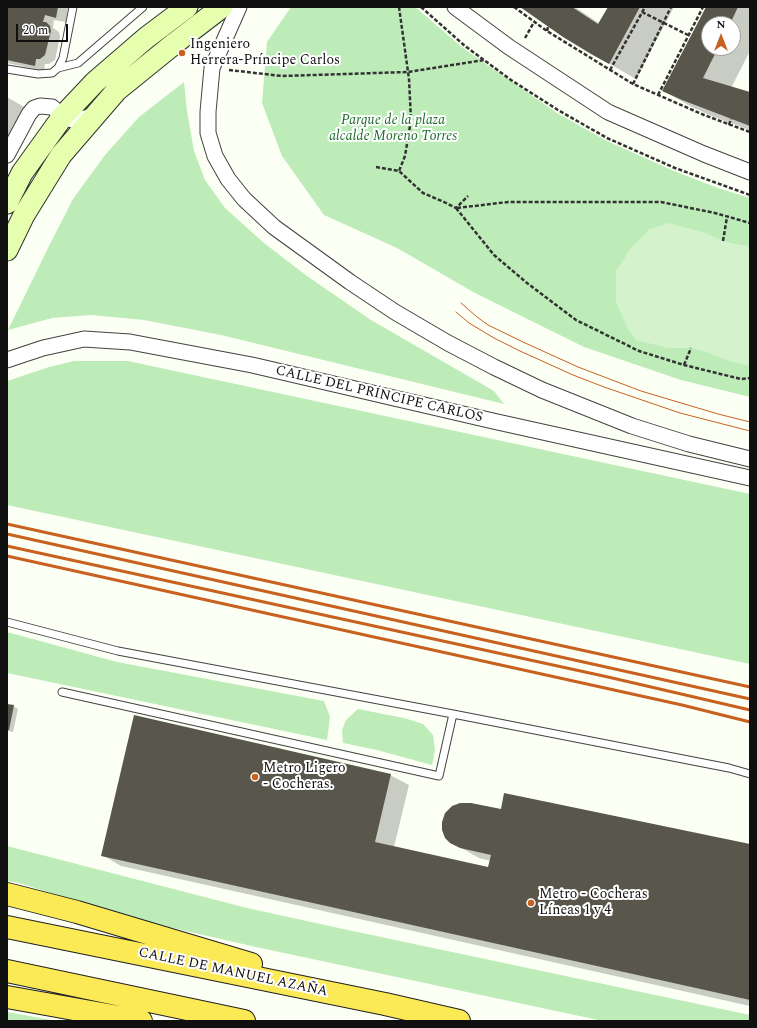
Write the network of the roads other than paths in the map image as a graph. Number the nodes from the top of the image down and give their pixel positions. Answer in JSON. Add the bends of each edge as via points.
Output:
{"nodes":[{"id":1,"x":73,"y":7,"type":"edge"},
{"id":2,"x":143,"y":7,"type":"edge"},
{"id":3,"x":187,"y":7,"type":"edge"},
{"id":4,"x":222,"y":7,"type":"edge"},
{"id":5,"x":239,"y":7,"type":"edge"},
{"id":6,"x":455,"y":7,"type":"edge"},
{"id":7,"x":58,"y":68,"type":"junction"},
{"id":8,"x":7,"y":69,"type":"edge"},
{"id":9,"x":97,"y":113,"type":"junction"},
{"id":10,"x":63,"y":116,"type":"junction"},
{"id":11,"x":7,"y":155,"type":"edge"},
{"id":12,"x":750,"y":172,"type":"edge"},
{"id":13,"x":7,"y":203,"type":"edge"},
{"id":14,"x":7,"y":250,"type":"edge"},
{"id":15,"x":7,"y":360,"type":"edge"},
{"id":16,"x":750,"y":459,"type":"edge"},
{"id":17,"x":750,"y":478,"type":"edge"},
{"id":18,"x":7,"y":622,"type":"edge"},
{"id":19,"x":62,"y":692,"type":"dead end"},
{"id":20,"x":453,"y":714,"type":"junction"},
{"id":21,"x":750,"y":774,"type":"edge"},
{"id":22,"x":7,"y":894,"type":"edge"},
{"id":23,"x":7,"y":927,"type":"edge"},
{"id":24,"x":7,"y":971,"type":"edge"},
{"id":25,"x":7,"y":997,"type":"edge"},
{"id":26,"x":385,"y":1004,"type":"junction"},
{"id":27,"x":141,"y":1021,"type":"edge"},
{"id":28,"x":244,"y":1021,"type":"edge"},
{"id":29,"x":459,"y":1021,"type":"edge"}],
"edges":[{"from":1,"to":7,"type":"lane","via":[[63,58]]},
{"from":2,"to":7,"type":"lane","via":[[78,63]]},
{"from":3,"to":10,"type":"street","via":[[95,82]]},
{"from":4,"to":9,"type":"street","via":[[117,90]]},
{"from":5,"to":16,"type":"street","via":[[212,68],[208,133],[215,156],[228,179],[244,199],[274,227],[395,312],[494,367],[542,390],[632,426]]},
{"from":6,"to":12,"type":"street","via":[[509,47],[608,112]]},
{"from":7,"to":8,"type":"lane","via":[[52,73],[38,74]]},
{"from":9,"to":10,"type":"street","via":[[79,120]]},
{"from":9,"to":14,"type":"street","via":[[61,155],[24,215]]},
{"from":10,"to":11,"type":"street","via":[[47,106],[34,108]]},
{"from":10,"to":13,"type":"street","via":[[22,173]]},
{"from":15,"to":17,"type":"street","name":"CALLE DEL PRÍNCIPE CARLOS","via":[[43,348],[84,339],[130,342],[252,365]]},
{"from":18,"to":20,"type":"lane","via":[[118,651]]},
{"from":19,"to":20,"type":"lane","via":[[439,776]]},
{"from":20,"to":21,"type":"lane"},
{"from":22,"to":26,"type":"highway","via":[[77,912]]},
{"from":23,"to":26,"type":"highway","name":"CALLE DE MANUEL AZAÑA"},
{"from":24,"to":28,"type":"highway"},
{"from":25,"to":27,"type":"highway"},
{"from":26,"to":29,"type":"highway","name":"CALLE DE MANUEL AZAÑA"}]}
